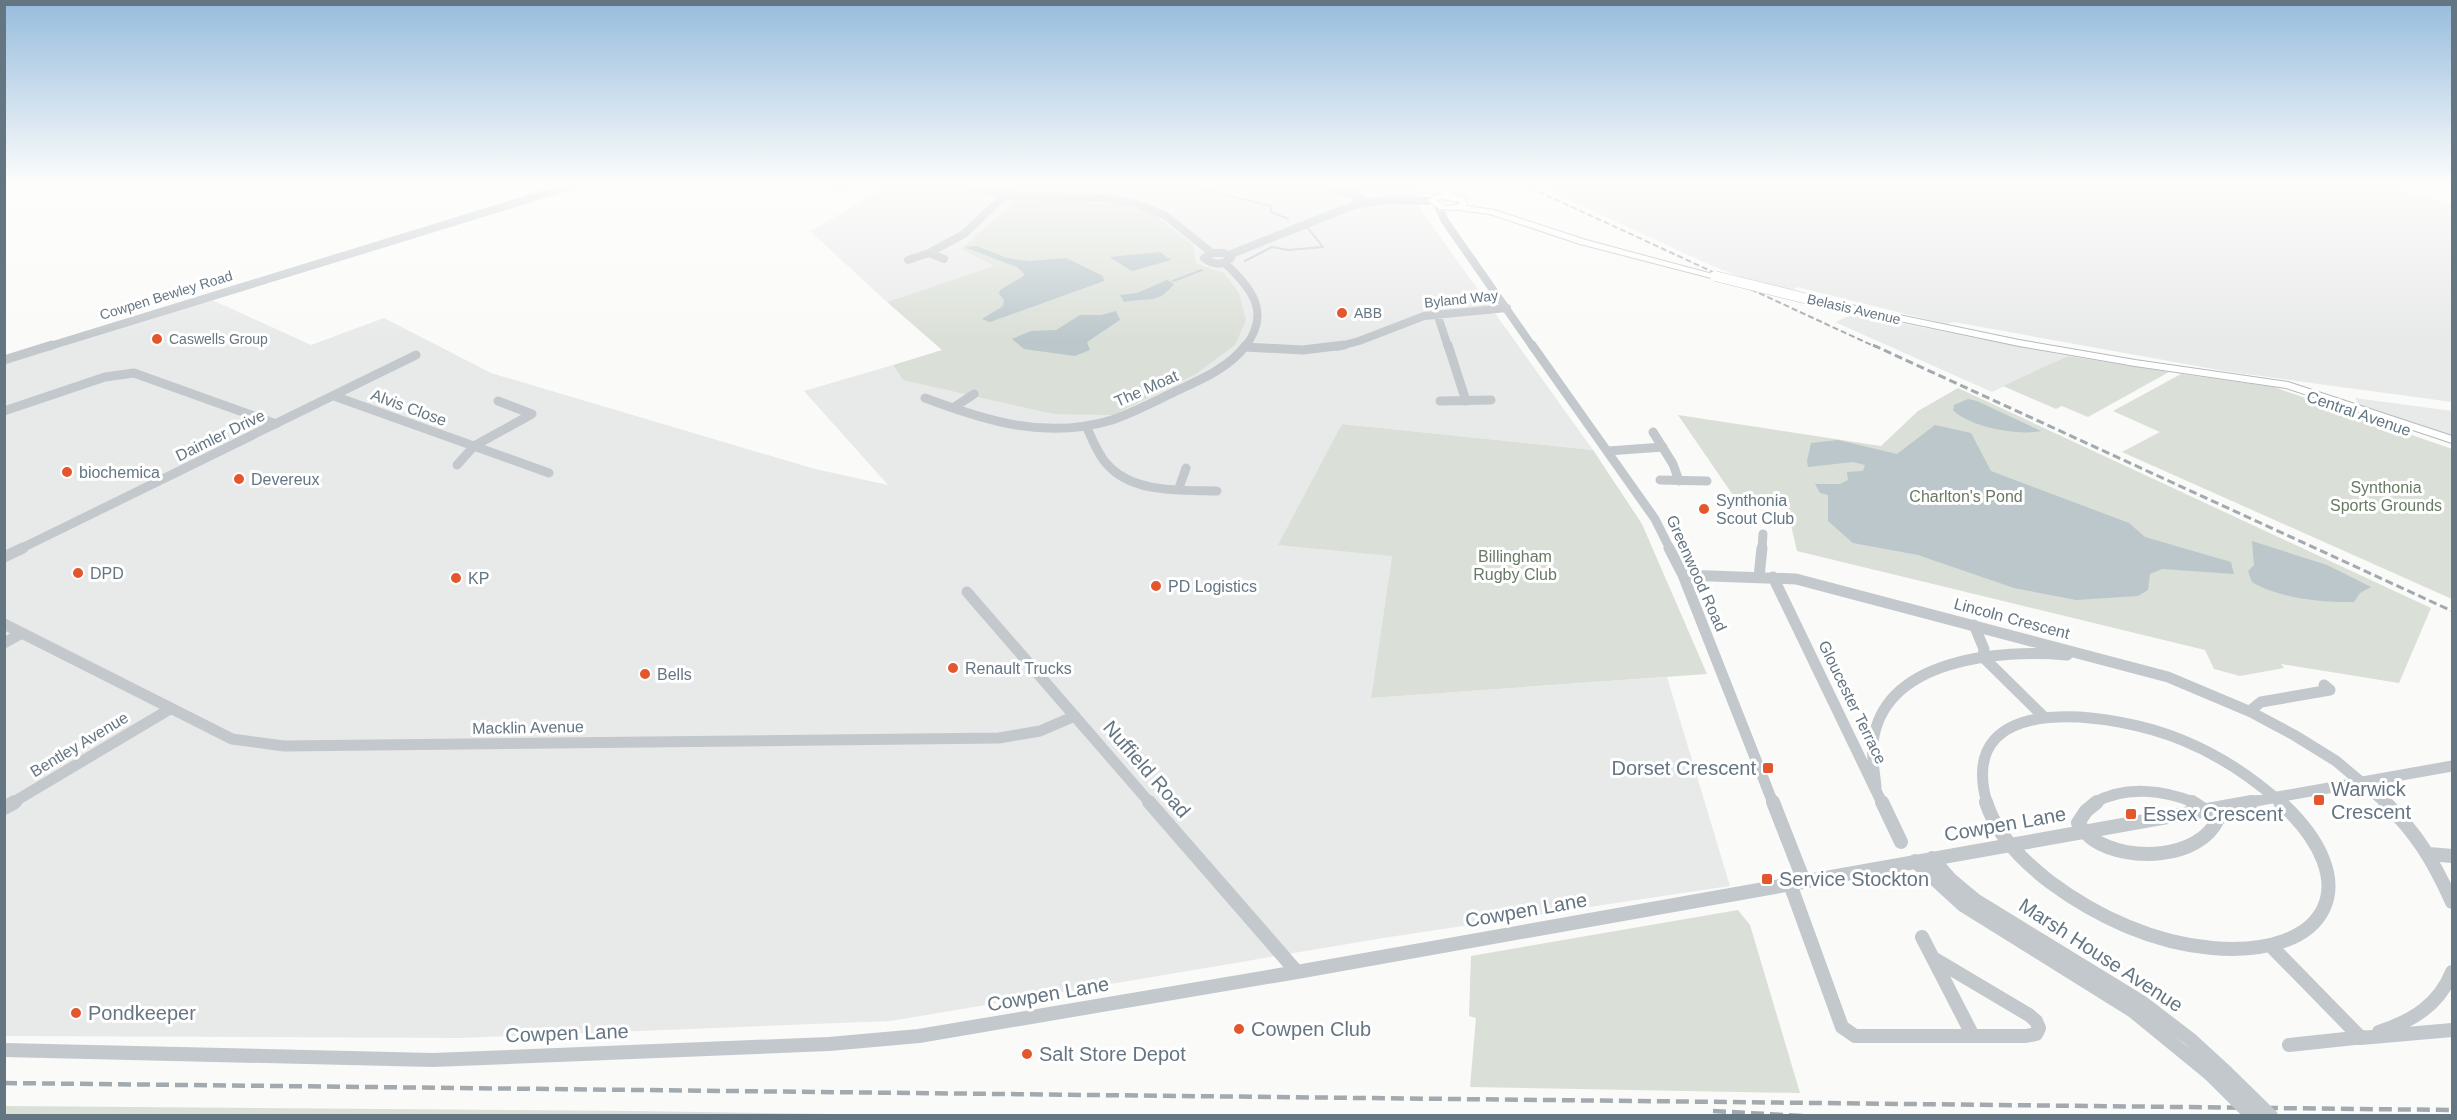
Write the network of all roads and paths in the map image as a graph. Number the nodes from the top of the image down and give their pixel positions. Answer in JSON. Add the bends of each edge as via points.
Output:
{"nodes":[{"id":1,"x":403,"y":236,"type":"edge"},
{"id":2,"x":960,"y":236,"type":"edge"},
{"id":3,"x":1192,"y":236,"type":"edge"},
{"id":4,"x":1279,"y":236,"type":"edge"},
{"id":5,"x":1457,"y":236,"type":"edge"},
{"id":6,"x":1565,"y":236,"type":"edge"},
{"id":7,"x":929,"y":253,"type":"junction"},
{"id":8,"x":944,"y":259,"type":"dead end"},
{"id":9,"x":1227,"y":259,"type":"junction"},
{"id":10,"x":908,"y":260,"type":"dead end"},
{"id":11,"x":1507,"y":308,"type":"junction"},
{"id":12,"x":1437,"y":313,"type":"junction"},
{"id":13,"x":1245,"y":347,"type":"junction"},
{"id":14,"x":416,"y":355,"type":"dead end"},
{"id":15,"x":4,"y":360,"type":"edge"},
{"id":16,"x":2265,"y":382,"type":"junction"},
{"id":17,"x":974,"y":394,"type":"dead end"},
{"id":18,"x":334,"y":396,"type":"junction"},
{"id":19,"x":925,"y":398,"type":"dead end"},
{"id":20,"x":1491,"y":400,"type":"dead end"},
{"id":21,"x":1440,"y":401,"type":"dead end"},
{"id":22,"x":1466,"y":401,"type":"junction"},
{"id":23,"x":498,"y":402,"type":"dead end"},
{"id":24,"x":953,"y":408,"type":"junction"},
{"id":25,"x":4,"y":411,"type":"edge"},
{"id":26,"x":276,"y":424,"type":"junction"},
{"id":27,"x":1086,"y":426,"type":"junction"},
{"id":28,"x":1653,"y":432,"type":"dead end"},
{"id":29,"x":2434,"y":436,"type":"junction"},
{"id":30,"x":2452,"y":440,"type":"edge"},
{"id":31,"x":2452,"y":445,"type":"edge"},
{"id":32,"x":474,"y":446,"type":"junction"},
{"id":33,"x":1663,"y":447,"type":"junction"},
{"id":34,"x":1608,"y":451,"type":"junction"},
{"id":35,"x":456,"y":465,"type":"dead end"},
{"id":36,"x":1186,"y":468,"type":"dead end"},
{"id":37,"x":549,"y":473,"type":"dead end"},
{"id":38,"x":1660,"y":480,"type":"dead end"},
{"id":39,"x":1679,"y":481,"type":"junction"},
{"id":40,"x":1707,"y":481,"type":"dead end"},
{"id":41,"x":1179,"y":489,"type":"junction"},
{"id":42,"x":1217,"y":491,"type":"dead end"},
{"id":43,"x":1763,"y":533,"type":"dead end"},
{"id":44,"x":4,"y":557,"type":"edge"},
{"id":45,"x":1683,"y":575,"type":"junction"},
{"id":46,"x":1759,"y":577,"type":"junction"},
{"id":47,"x":1773,"y":577,"type":"junction"},
{"id":48,"x":967,"y":592,"type":"dead end"},
{"id":49,"x":4,"y":624,"type":"edge"},
{"id":50,"x":1974,"y":625,"type":"junction"},
{"id":51,"x":22,"y":633,"type":"junction"},
{"id":52,"x":4,"y":643,"type":"edge"},
{"id":53,"x":1983,"y":657,"type":"junction"},
{"id":54,"x":2106,"y":660,"type":"junction"},
{"id":55,"x":2324,"y":685,"type":"dead end"},
{"id":56,"x":170,"y":710,"type":"junction"},
{"id":57,"x":2251,"y":711,"type":"junction"},
{"id":58,"x":1075,"y":716,"type":"junction"},
{"id":59,"x":2044,"y":718,"type":"junction"},
{"id":60,"x":1850,"y":736,"type":"junction"},
{"id":61,"x":1873,"y":740,"type":"junction"},
{"id":62,"x":2452,"y":766,"type":"edge"},
{"id":63,"x":2362,"y":781,"type":"junction"},
{"id":64,"x":1876,"y":788,"type":"junction"},
{"id":65,"x":2275,"y":797,"type":"junction"},
{"id":66,"x":4,"y":808,"type":"edge"},
{"id":67,"x":2208,"y":809,"type":"junction"},
{"id":68,"x":2085,"y":831,"type":"junction"},
{"id":69,"x":1901,"y":842,"type":"dead end"},
{"id":70,"x":2010,"y":845,"type":"junction"},
{"id":71,"x":2429,"y":854,"type":"junction"},
{"id":72,"x":2452,"y":856,"type":"edge"},
{"id":73,"x":1932,"y":858,"type":"junction"},
{"id":74,"x":1915,"y":861,"type":"junction"},
{"id":75,"x":1797,"y":883,"type":"junction"},
{"id":76,"x":2450,"y":890,"type":"edge"},
{"id":77,"x":2452,"y":902,"type":"edge"},
{"id":78,"x":1922,"y":938,"type":"dead end"},
{"id":79,"x":2271,"y":946,"type":"junction"},
{"id":80,"x":1933,"y":958,"type":"junction"},
{"id":81,"x":1297,"y":972,"type":"junction"},
{"id":82,"x":2452,"y":972,"type":"edge"},
{"id":83,"x":2452,"y":1030,"type":"edge"},
{"id":84,"x":1973,"y":1036,"type":"junction"},
{"id":85,"x":2361,"y":1038,"type":"junction"},
{"id":86,"x":2289,"y":1045,"type":"dead end"},
{"id":87,"x":4,"y":1050,"type":"edge"},
{"id":88,"x":2218,"y":1073,"type":"junction"},
{"id":89,"x":2252,"y":1116,"type":"edge"},
{"id":90,"x":2271,"y":1116,"type":"edge"}],
"edges":[{"from":1,"to":15,"type":"street","name":"Cowpen Bewley Road"},
{"from":2,"to":7,"type":"street"},
{"from":3,"to":9,"type":"street","name":"The Moat","via":[[1212,253],[1204,258],[1206,261]]},
{"from":4,"to":9,"type":"street"},
{"from":5,"to":11,"type":"street","name":"Greenwood Road"},
{"from":6,"to":16,"type":"main road","name":"Belasis Avenue","bridge":true,"via":[[1808,299],[2019,343]]},
{"from":7,"to":8,"type":"street"},
{"from":7,"to":10,"type":"street"},
{"from":9,"to":13,"type":"street","name":"The Moat","via":[[1246,284],[1257,308],[1255,328]]},
{"from":11,"to":12,"type":"street","name":"Byland Way"},
{"from":11,"to":34,"type":"street","name":"Greenwood Road"},
{"from":12,"to":13,"type":"street","name":"Byland Way","via":[[1336,347]]},
{"from":12,"to":22,"type":"street"},
{"from":13,"to":27,"type":"street","name":"The Moat","via":[[1206,377],[1127,414]]},
{"from":14,"to":18,"type":"street","name":"Daimler Drive"},
{"from":16,"to":29,"type":"main road","name":"Central Avenue"},
{"from":16,"to":29,"type":"main road","name":"Central Avenue","via":[[2288,385]]},
{"from":17,"to":24,"type":"street"},
{"from":18,"to":26,"type":"street","name":"Daimler Drive"},
{"from":18,"to":32,"type":"street","name":"Alvis Close"},
{"from":19,"to":24,"type":"street","name":"The Moat"},
{"from":20,"to":22,"type":"street"},
{"from":21,"to":22,"type":"street"},
{"from":23,"to":32,"type":"street","via":[[532,414]]},
{"from":24,"to":27,"type":"street","name":"The Moat","via":[[1023,429]]},
{"from":25,"to":26,"type":"street","via":[[105,377],[134,373]]},
{"from":26,"to":44,"type":"street","name":"Daimler Drive"},
{"from":27,"to":41,"type":"street","via":[[1102,459],[1119,475]]},
{"from":28,"to":33,"type":"street"},
{"from":29,"to":30,"type":"main road","name":"Central Avenue"},
{"from":29,"to":31,"type":"main road","name":"Central Avenue"},
{"from":32,"to":35,"type":"street"},
{"from":32,"to":37,"type":"street","name":"Alvis Close"},
{"from":33,"to":34,"type":"street"},
{"from":33,"to":39,"type":"street"},
{"from":34,"to":45,"type":"street","name":"Greenwood Road","via":[[1655,519]]},
{"from":36,"to":41,"type":"street"},
{"from":38,"to":39,"type":"street"},
{"from":39,"to":40,"type":"street"},
{"from":41,"to":42,"type":"street"},
{"from":43,"to":46,"type":"street"},
{"from":45,"to":46,"type":"street","name":"Lincoln Crescent"},
{"from":45,"to":75,"type":"street","name":"Greenwood Road"},
{"from":46,"to":47,"type":"street","name":"Lincoln Crescent"},
{"from":47,"to":50,"type":"street","name":"Lincoln Crescent","via":[[1796,579]]},
{"from":47,"to":60,"type":"street","name":"Gloucester Terrace"},
{"from":48,"to":58,"type":"street","name":"Nuffield Road"},
{"from":49,"to":51,"type":"street","name":"Macklin Avenue"},
{"from":50,"to":53,"type":"street"},
{"from":50,"to":54,"type":"street","name":"Lincoln Crescent"},
{"from":51,"to":52,"type":"street"},
{"from":51,"to":56,"type":"street","name":"Macklin Avenue"},
{"from":53,"to":54,"type":"street","via":[[2022,653]]},
{"from":53,"to":59,"type":"street"},
{"from":53,"to":61,"type":"street","via":[[1947,665],[1917,678],[1895,696]]},
{"from":54,"to":57,"type":"street","name":"Lincoln Crescent","via":[[2169,677]]},
{"from":55,"to":57,"type":"street","via":[[2330,690],[2261,702]]},
{"from":56,"to":58,"type":"street","name":"Macklin Avenue","via":[[232,739],[284,746],[999,738],[1040,731]]},
{"from":56,"to":66,"type":"street","name":"Bentley Avenue"},
{"from":57,"to":63,"type":"street","name":"Lincoln Crescent","via":[[2321,750]]},
{"from":58,"to":81,"type":"street","name":"Nuffield Road"},
{"from":59,"to":65,"type":"street","via":[[2097,716],[2164,732],[2224,760]]},
{"from":59,"to":70,"type":"street","via":[[2007,729],[1989,746],[1981,762],[1981,786],[1988,810]]},
{"from":60,"to":61,"type":"street"},
{"from":60,"to":64,"type":"street","name":"Gloucester Terrace"},
{"from":61,"to":64,"type":"street"},
{"from":62,"to":63,"type":"street","name":"Cowpen Lane"},
{"from":63,"to":65,"type":"street","name":"Cowpen Lane"},
{"from":63,"to":71,"type":"street","via":[[2407,824]]},
{"from":64,"to":69,"type":"street","name":"Gloucester Terrace"},
{"from":65,"to":67,"type":"street","name":"Cowpen Lane"},
{"from":65,"to":79,"type":"street","via":[[2320,850],[2329,899],[2312,927]]},
{"from":67,"to":68,"type":"street","name":"Cowpen Lane"},
{"from":67,"to":68,"type":"street","name":"Cowpen Lane","via":[[2178,796],[2120,792],[2095,801],[2083,812],[2078,823]]},
{"from":67,"to":68,"type":"street","name":"Cowpen Lane","via":[[2218,819],[2211,832],[2186,848],[2160,852],[2127,850],[2096,842]]},
{"from":68,"to":70,"type":"street","name":"Cowpen Lane"},
{"from":70,"to":73,"type":"street","name":"Cowpen Lane"},
{"from":70,"to":79,"type":"street","via":[[2058,888],[2142,931],[2225,949]]},
{"from":71,"to":72,"type":"street"},
{"from":71,"to":76,"type":"street"},
{"from":73,"to":74,"type":"street","name":"Cowpen Lane"},
{"from":73,"to":88,"type":"street","name":"Marsh House Avenue","via":[[1975,900],[2143,1003],[2190,1039]]},
{"from":74,"to":75,"type":"street","name":"Cowpen Lane"},
{"from":74,"to":88,"type":"street","name":"Marsh House Avenue","via":[[1963,905],[2133,1011]]},
{"from":75,"to":81,"type":"street","name":"Cowpen Lane"},
{"from":75,"to":84,"type":"street","via":[[1842,1028],[1855,1036]]},
{"from":76,"to":77,"type":"street"},
{"from":78,"to":80,"type":"street"},
{"from":79,"to":85,"type":"street"},
{"from":80,"to":84,"type":"street"},
{"from":80,"to":84,"type":"street","via":[[2029,1015],[2039,1028],[2036,1034],[2026,1036]]},
{"from":81,"to":87,"type":"street","name":"Cowpen Lane","via":[[968,1029],[829,1044],[433,1060]]},
{"from":82,"to":85,"type":"street","via":[[2425,1011],[2392,1029]]},
{"from":83,"to":85,"type":"street"},
{"from":85,"to":86,"type":"street"},
{"from":88,"to":89,"type":"street","name":"Marsh House Avenue","bridge":true},
{"from":88,"to":90,"type":"street","name":"Marsh House Avenue","bridge":true}]}
